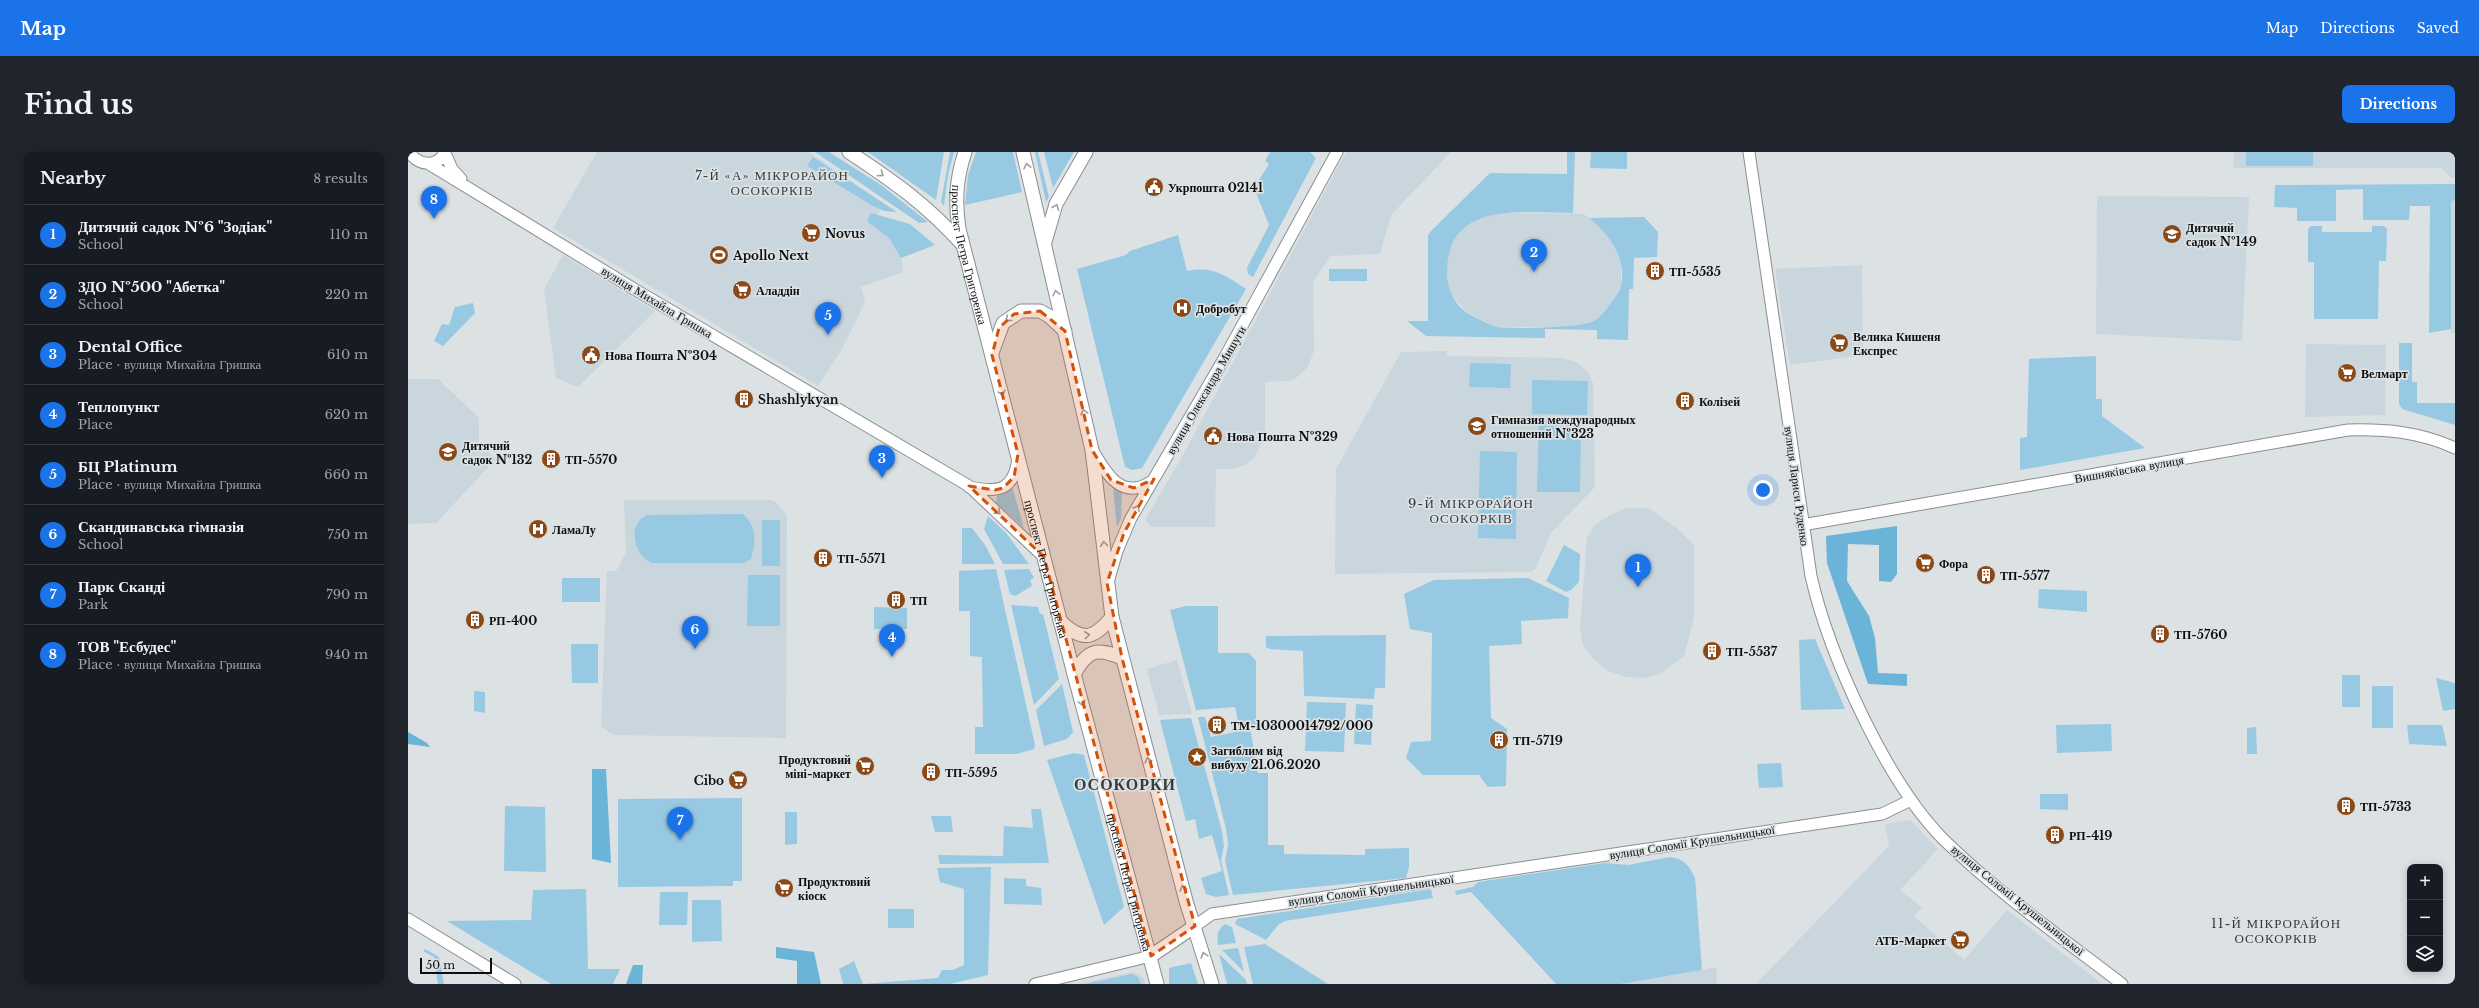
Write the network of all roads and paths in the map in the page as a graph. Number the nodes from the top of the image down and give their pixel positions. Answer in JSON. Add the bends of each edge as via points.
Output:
{"nodes":[{"id":1,"x":849,"y":152,"type":"edge"},
{"id":2,"x":965,"y":152,"type":"edge"},
{"id":3,"x":1023,"y":152,"type":"edge"},
{"id":4,"x":1086,"y":152,"type":"edge"},
{"id":5,"x":1336,"y":152,"type":"edge"},
{"id":6,"x":1749,"y":152,"type":"edge"},
{"id":7,"x":445,"y":153,"type":"edge"},
{"id":8,"x":410,"y":155,"type":"edge"},
{"id":9,"x":429,"y":164,"type":"junction"},
{"id":10,"x":471,"y":190,"type":"junction"},
{"id":11,"x":963,"y":244,"type":"junction"},
{"id":12,"x":1045,"y":244,"type":"junction"},
{"id":13,"x":1065,"y":331,"type":"junction"},
{"id":14,"x":992,"y":355,"type":"junction"},
{"id":15,"x":2455,"y":448,"type":"edge"},
{"id":16,"x":1092,"y":450,"type":"junction"},
{"id":17,"x":1018,"y":454,"type":"junction"},
{"id":18,"x":1154,"y":479,"type":"junction"},
{"id":19,"x":969,"y":486,"type":"junction"},
{"id":20,"x":1802,"y":525,"type":"junction"},
{"id":21,"x":1044,"y":557,"type":"junction"},
{"id":22,"x":1107,"y":583,"type":"junction"},
{"id":23,"x":1112,"y":617,"type":"junction"},
{"id":24,"x":1060,"y":620,"type":"junction"},
{"id":25,"x":1122,"y":658,"type":"junction"},
{"id":26,"x":1074,"y":674,"type":"junction"},
{"id":27,"x":1901,"y":784,"type":"junction"},
{"id":28,"x":1911,"y":800,"type":"junction"},
{"id":29,"x":1882,"y":814,"type":"junction"},
{"id":30,"x":408,"y":919,"type":"edge"},
{"id":31,"x":1195,"y":926,"type":"junction"},
{"id":32,"x":1151,"y":956,"type":"junction"},
{"id":33,"x":515,"y":984,"type":"edge"},
{"id":34,"x":1035,"y":984,"type":"edge"},
{"id":35,"x":1157,"y":984,"type":"edge"},
{"id":36,"x":1212,"y":984,"type":"edge"},
{"id":37,"x":2122,"y":984,"type":"edge"}],
"edges":[{"from":1,"to":11,"type":"street","one_way":true,"via":[[908,191],[936,215]]},
{"from":2,"to":11,"type":"street","name":"проспект Петра Григоренка","via":[[957,179],[956,194],[956,212]]},
{"from":12,"to":3,"type":"street","one_way":true},
{"from":12,"to":4,"type":"street","one_way":true,"via":[[1056,204]]},
{"from":5,"to":18,"type":"street","name":"вулиця Олександра Мишуги","via":[[1279,260]]},
{"from":6,"to":20,"type":"street","name":"вулиця Лариси Руденко"},
{"from":7,"to":9,"type":"street"},
{"from":7,"to":10,"type":"street","name":"вулиця Михайла Гришка","via":[[452,169]]},
{"from":8,"to":9,"type":"street","name":"вулиця Михайла Гришка"},
{"from":9,"to":10,"type":"street","name":"вулиця Михайла Гришка"},
{"from":10,"to":19,"type":"street","name":"вулиця Михайла Гришка"},
{"from":11,"to":14,"type":"street","name":"проспект Петра Григоренка"},
{"from":13,"to":12,"type":"street","one_way":true},
{"from":13,"to":14,"type":"street","one_way":true,"via":[[1040,311],[1021,311],[1002,322]]},
{"from":16,"to":13,"type":"street","one_way":true},
{"from":14,"to":17,"type":"street","name":"проспект Петра Григоренка","one_way":true},
{"from":15,"to":20,"type":"street","name":"Вишняківська вулиця","via":[[2404,432],[2348,430]]},
{"from":16,"to":18,"type":"street","via":[[1111,480],[1118,484],[1140,487]]},
{"from":22,"to":16,"type":"street","one_way":true},
{"from":17,"to":19,"type":"street","name":"вулиця Михайла Гришка","via":[[1014,477],[1003,488],[994,490]]},
{"from":17,"to":21,"type":"street","name":"проспект Петра Григоренка"},
{"from":22,"to":18,"type":"street","name":"вулиця Олександра Мишуги","one_way":true,"via":[[1124,533]]},
{"from":19,"to":21,"type":"street","name":"вулиця Михайла Гришка","one_way":true},
{"from":20,"to":27,"type":"street","name":"вулиця Лариси Руденко","via":[[1815,593],[1828,633],[1865,719]]},
{"from":21,"to":24,"type":"street","name":"проспект Петра Григоренка"},
{"from":22,"to":23,"type":"street"},
{"from":24,"to":23,"type":"street","one_way":true,"via":[[1078,635],[1087,636],[1097,633]]},
{"from":23,"to":25,"type":"street"},
{"from":24,"to":26,"type":"street","name":"проспект Петра Григоренка"},
{"from":25,"to":26,"type":"street","via":[[1108,652],[1089,654]]},
{"from":31,"to":25,"type":"street","one_way":true},
{"from":26,"to":32,"type":"street","name":"проспект Петра Григоренка","one_way":true},
{"from":27,"to":28,"type":"street","name":"вулиця Лариси Руденко"},
{"from":27,"to":29,"type":"street","via":[[1897,799]]},
{"from":28,"to":29,"type":"street","name":"вулиця Соломії Крушельницької"},
{"from":28,"to":37,"type":"street","name":"вулиця Соломії Крушельницької","via":[[1942,838],[1961,855]]},
{"from":29,"to":31,"type":"street","name":"вулиця Соломії Крушельницької","via":[[1212,914]]},
{"from":30,"to":33,"type":"street"},
{"from":31,"to":32,"type":"street"},
{"from":36,"to":31,"type":"street","one_way":true},
{"from":32,"to":34,"type":"street"},
{"from":32,"to":35,"type":"street","name":"проспект Петра Григоренка"}]}
